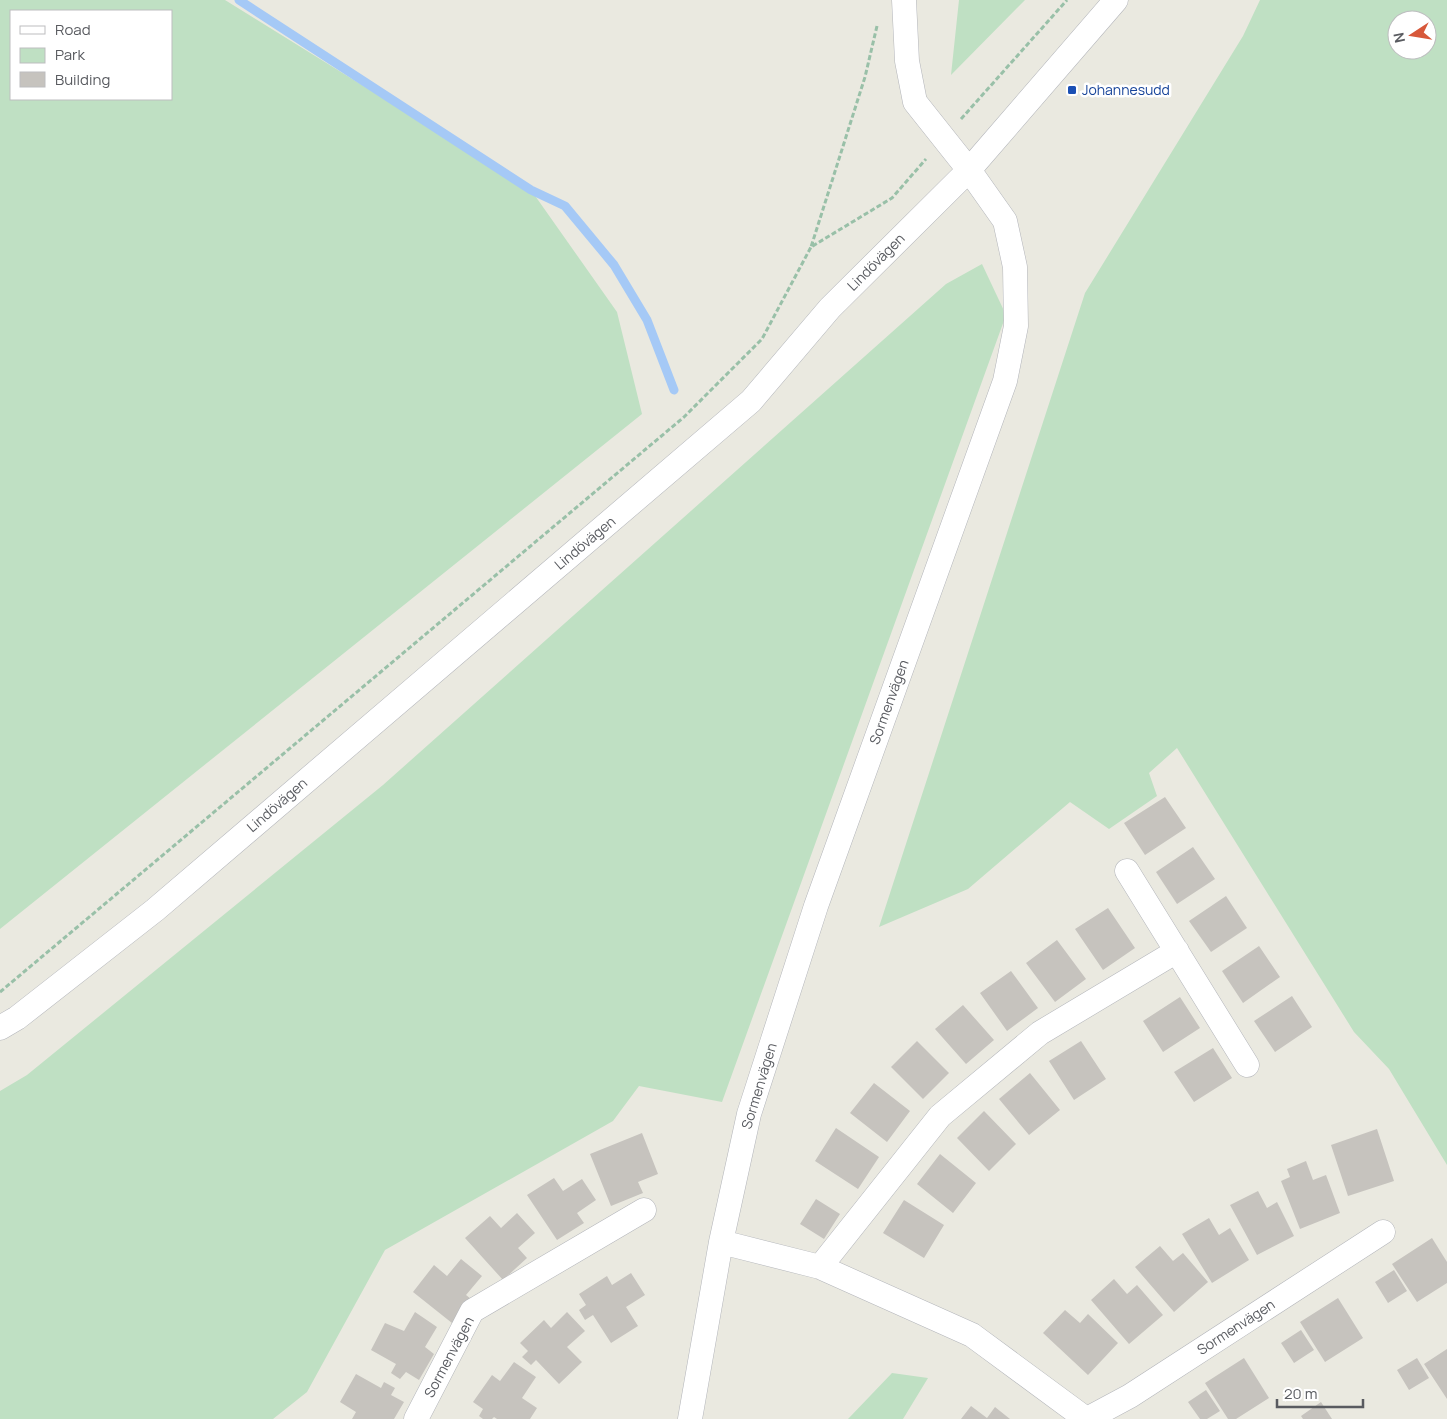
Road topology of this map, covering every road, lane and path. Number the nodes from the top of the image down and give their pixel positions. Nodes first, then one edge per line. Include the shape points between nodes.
1 (904, 0) edge
2 (1116, 0) edge
3 (969, 170) junction
4 (811, 247) dead end
5 (1127, 871) dead end
6 (1177, 951) junction
7 (0, 992) edge
8 (0, 1028) edge
9 (1247, 1064) dead end
10 (644, 1210) dead end
11 (1384, 1232) dead end
12 (721, 1242) junction
13 (820, 1267) junction
14 (416, 1419) edge
15 (690, 1419) edge
16 (1086, 1419) edge

1 - 3 street, Sormenvägen via 907,61 914,102
2 - 3 street, Lindövägen
3 - 8 street, Lindövägen via 830,308 751,402 154,910
3 - 12 street, Sormenvägen via 1004,221 1015,267 1016,326 1006,381 816,906 749,1114
4 - 7 path via 762,339 684,417
5 - 6 street
6 - 9 street
6 - 13 street via 1040,1033 940,1116
10 - 14 street, Sormenvägen via 472,1312
11 - 16 street, Sormenvägen via 1130,1396
12 - 13 street, Sormenvägen
12 - 15 street, Sormenvägen
13 - 16 street, Sormenvägen via 972,1335

